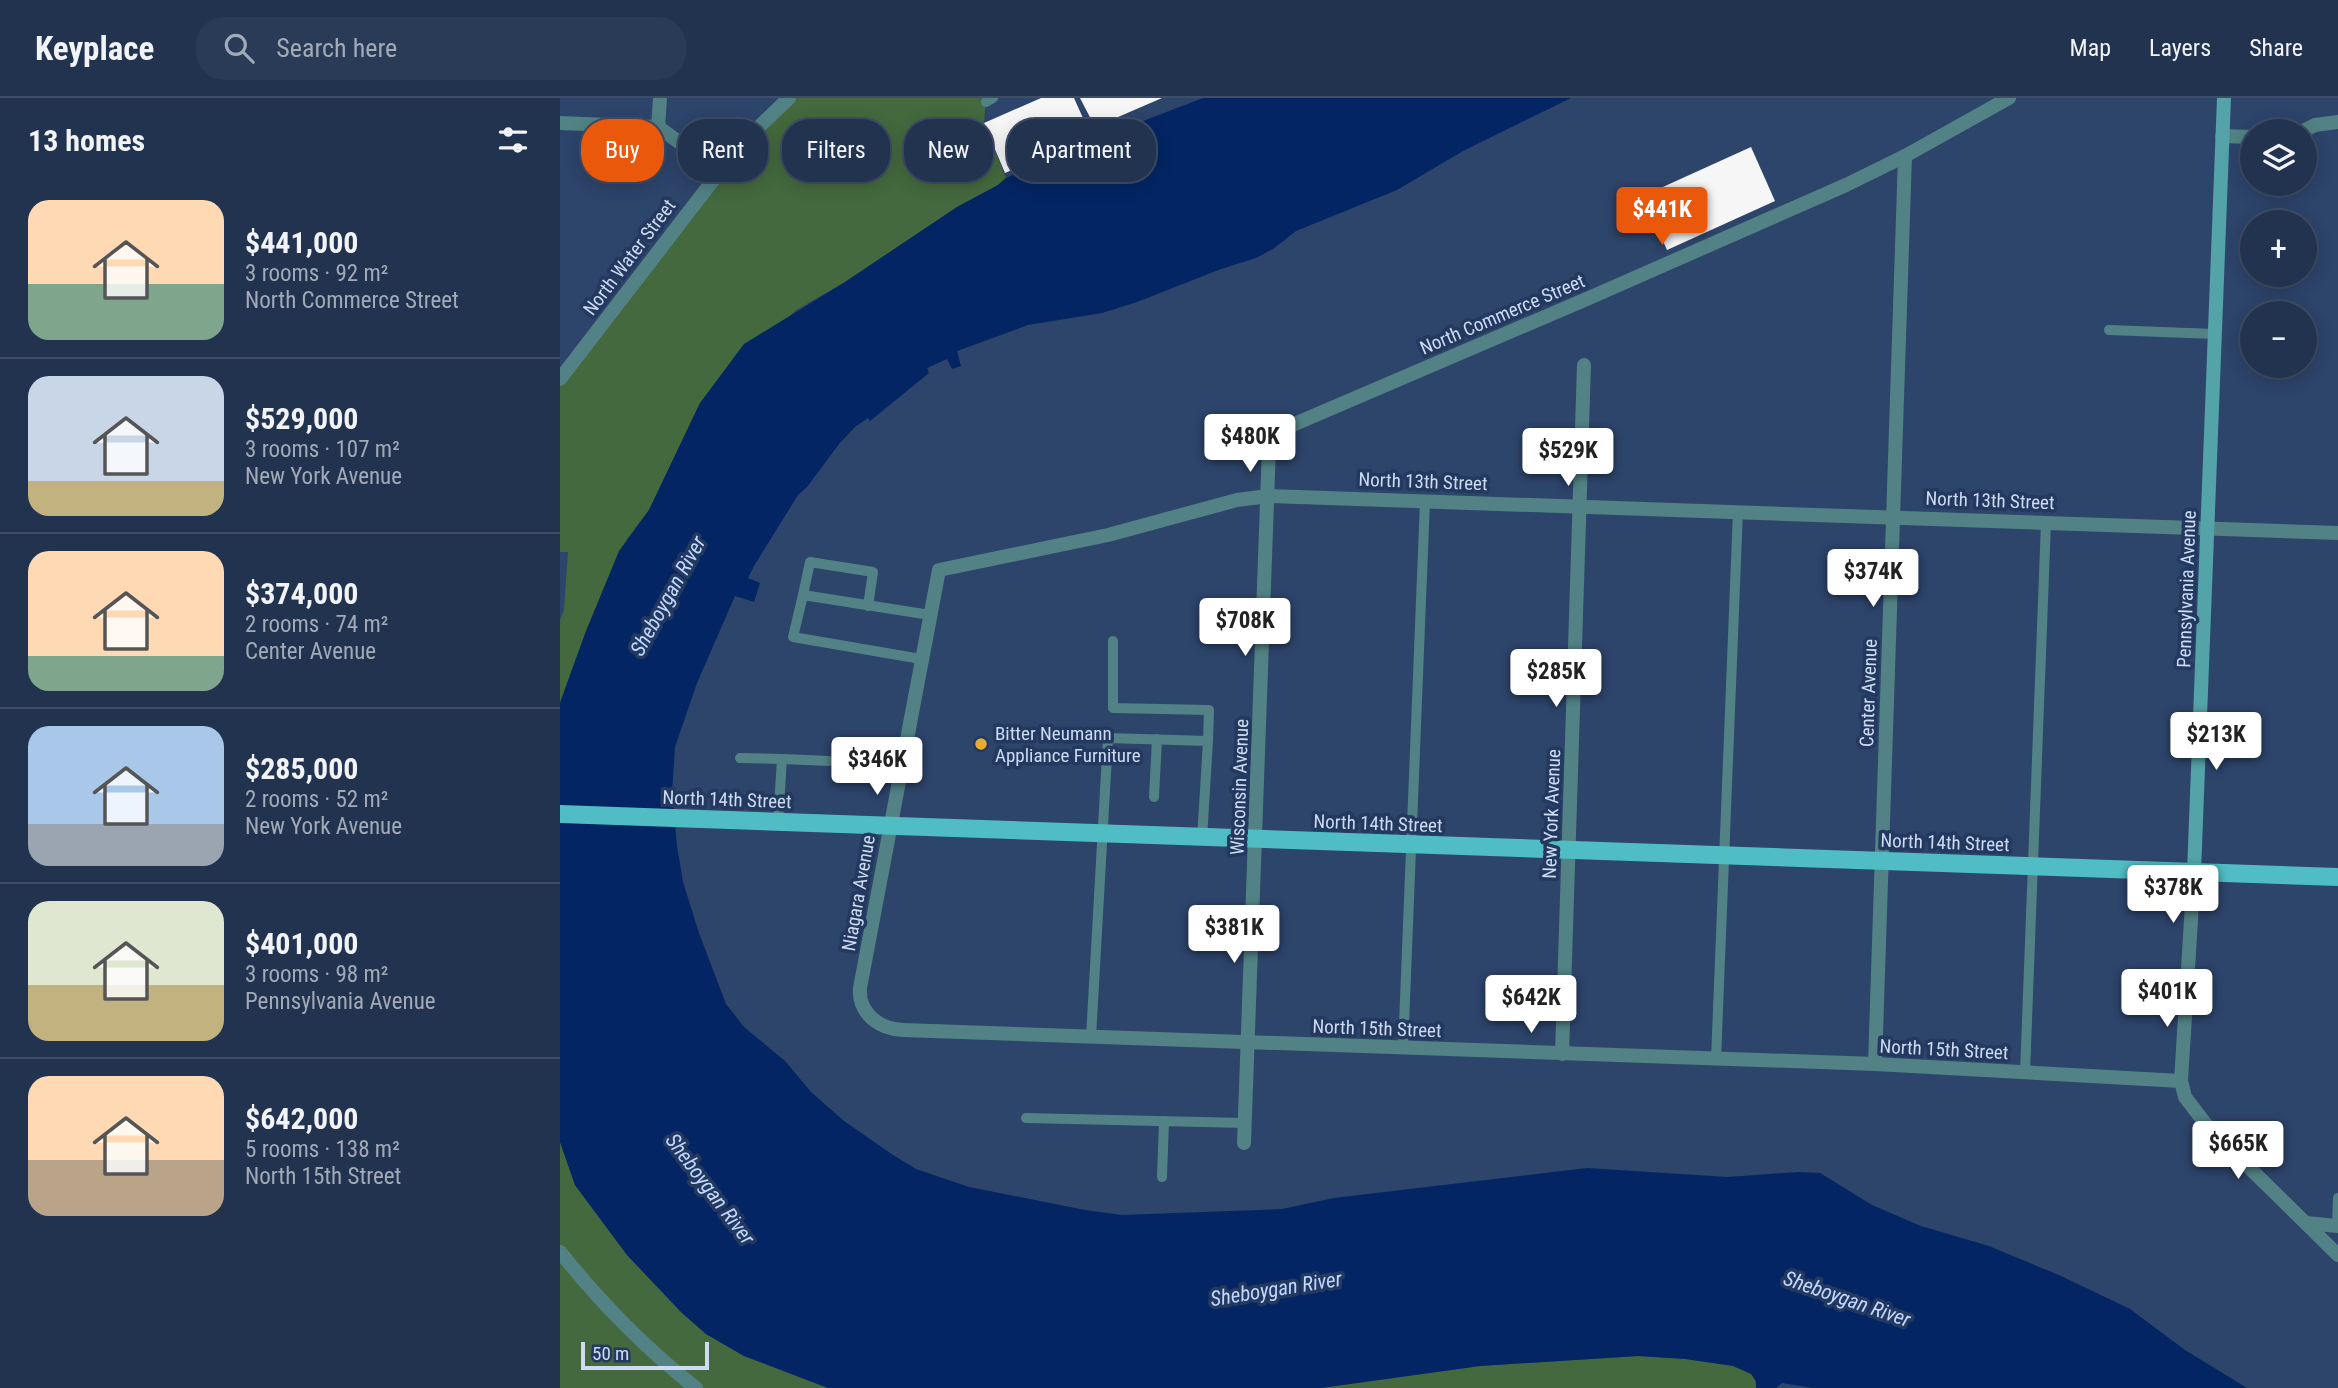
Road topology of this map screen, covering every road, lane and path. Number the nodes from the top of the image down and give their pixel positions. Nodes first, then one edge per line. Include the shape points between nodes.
1 (660, 98) edge
2 (789, 98) edge
3 (2009, 98) edge
4 (2224, 98) edge
5 (659, 119) edge
6 (767, 119) edge
7 (2338, 122) edge
8 (560, 123) edge
9 (581, 124) edge
10 (2317, 125) edge
11 (2222, 136) junction
12 (2240, 137) edge
13 (1905, 156) junction
14 (711, 182) edge
15 (2109, 330) dead end
16 (2215, 334) junction
17 (1584, 365) dead end
18 (560, 379) edge
19 (1274, 435) joint
20 (1268, 496) junction
21 (1425, 501) junction
22 (1580, 506) junction
23 (1738, 511) junction
24 (1893, 516) junction
25 (2046, 522) junction
26 (2207, 528) junction
27 (2338, 533) edge
28 (939, 570) joint
29 (803, 595) junction
30 (868, 606) junction
31 (930, 615) junction
32 (1113, 641) dead end
33 (921, 659) junction
34 (1157, 739) junction
35 (1208, 741) junction
36 (740, 758) dead end
37 (782, 759) junction
38 (829, 761) dead end
39 (1154, 797) dead end
40 (560, 814) edge
41 (778, 822) junction
42 (890, 825) junction
43 (1103, 832) junction
44 (1202, 838) junction
45 (1256, 839) junction
46 (1411, 845) junction
47 (1569, 850) junction
48 (1725, 855) junction
49 (1882, 861) junction
50 (2033, 866) junction
51 (2194, 872) junction
52 (2338, 877) edge
53 (869, 1015) joint
54 (1091, 1037) junction
55 (1248, 1043) junction
56 (1403, 1049) junction
57 (1562, 1054) junction
58 (1716, 1059) junction
59 (1875, 1064) junction
60 (2025, 1073) junction
61 (2181, 1081) junction
62 (1026, 1118) dead end
63 (1164, 1121) junction
64 (1245, 1123) junction
65 (1244, 1143) dead end
66 (1162, 1177) dead end
67 (2338, 1198) edge
68 (2306, 1223) junction
69 (2337, 1226) edge
70 (560, 1252) edge
71 (2338, 1255) edge
72 (696, 1388) edge

1 - 5 street
2 - 6 street, North Water Street
3 - 13 street, North Commerce Street
4 - 11 street, Pennsylvania Avenue
7 - 10 street
8 - 9 street
11 - 12 street
11 - 16 street, Pennsylvania Avenue
13 - 19 street, North Commerce Street
13 - 24 street, Center Avenue
14 - 18 street, North Water Street
15 - 16 lane
16 - 26 street, Pennsylvania Avenue
17 - 22 street, New York Avenue
19 - 20 street, Wisconsin Avenue via 1269,446
20 - 21 street, North 13th Street
20 - 28 street, North 13th Street
20 - 45 street, Wisconsin Avenue
21 - 22 street, North 13th Street
21 - 46 lane
22 - 23 street, North 13th Street
22 - 47 street, New York Avenue
23 - 24 street, North 13th Street
23 - 48 lane
24 - 25 street, North 13th Street
24 - 49 street, Center Avenue
25 - 26 street, North 13th Street
25 - 50 lane
26 - 27 street, North 13th Street
26 - 51 street, Pennsylvania Avenue
28 - 31 street, Niagara Avenue
29 - 30 lane
29 - 30 lane via 810,562 873,572
29 - 33 lane via 793,637
30 - 31 lane
31 - 33 street, Niagara Avenue
32 - 35 lane via 1113,708 1209,710
33 - 42 street, Niagara Avenue
34 - 35 lane
34 - 39 lane
34 - 43 lane via 1108,738
35 - 44 lane
36 - 37 lane
37 - 38 lane
37 - 41 lane
40 - 41 main road, North 14th Street
41 - 42 main road, North 14th Street
42 - 43 main road, North 14th Street
42 - 53 street, Niagara Avenue via 860,988
43 - 44 main road, North 14th Street
43 - 54 lane
44 - 45 main road, North 14th Street
45 - 46 main road, North 14th Street
45 - 55 street, Wisconsin Avenue
46 - 47 main road, North 14th Street
46 - 56 lane
47 - 48 main road, North 14th Street
47 - 57 street, New York Avenue
48 - 49 main road, North 14th Street
48 - 58 lane
49 - 50 main road, North 14th Street
49 - 59 street, Center Avenue
50 - 51 main road, North 14th Street
50 - 60 lane
51 - 52 main road, North 14th Street
51 - 61 street, Pennsylvania Avenue
53 - 54 street, North 15th Street via 893,1029
54 - 55 street, North 15th Street
55 - 56 street, North 15th Street
55 - 64 street, Wisconsin Avenue
56 - 57 street, North 15th Street
57 - 58 street, North 15th Street
58 - 59 street, North 15th Street
59 - 60 street, North 15th Street
60 - 61 street, North 15th Street
61 - 68 street via 2185,1097 2208,1128
62 - 63 lane
63 - 64 lane
63 - 66 lane
64 - 65 street, Wisconsin Avenue
67 - 69 lane
68 - 69 street
68 - 71 street
70 - 72 street via 643,1344

